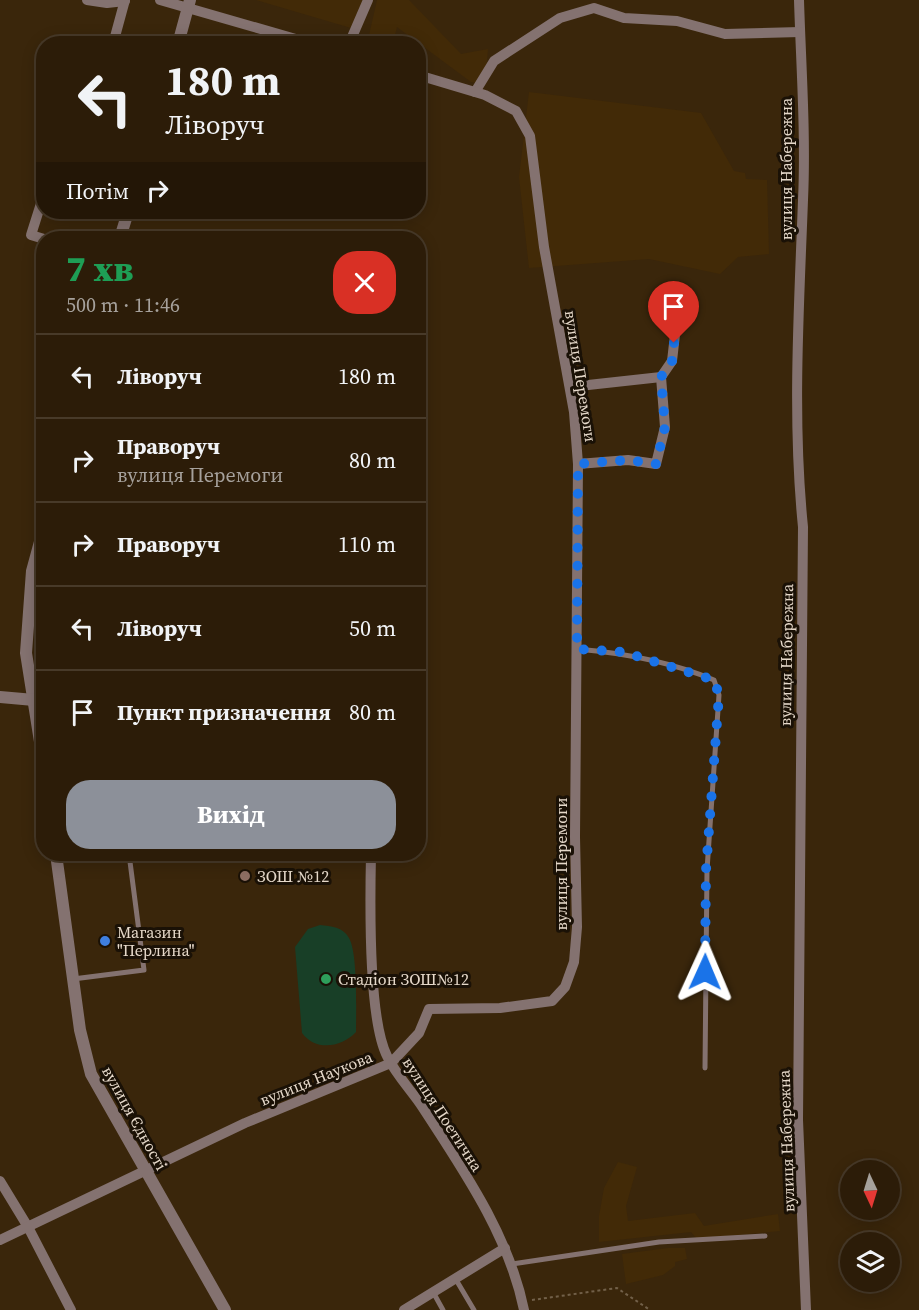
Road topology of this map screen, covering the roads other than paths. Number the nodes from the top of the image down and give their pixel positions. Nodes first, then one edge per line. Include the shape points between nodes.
1 (87, 0) edge
2 (160, 0) edge
3 (368, 0) edge
4 (799, 0) edge
5 (125, 1) edge
6 (189, 4) edge
7 (800, 32) junction
8 (115, 36) edge
9 (180, 36) edge
10 (288, 36) edge
11 (352, 36) edge
12 (426, 77) edge
13 (475, 92) junction
14 (36, 219) edge
15 (36, 237) edge
16 (676, 326) dead end
17 (661, 377) junction
18 (570, 387) junction
19 (578, 464) junction
20 (36, 556) edge
21 (577, 649) junction
22 (0, 697) edge
23 (34, 700) junction
24 (36, 713) edge
25 (57, 861) edge
26 (130, 861) edge
27 (371, 861) edge
28 (73, 979) junction
29 (552, 1001) joint
30 (391, 1063) junction
31 (705, 1068) dead end
32 (146, 1171) junction
33 (0, 1181) edge
34 (28, 1227) junction
35 (765, 1236) dead end
36 (0, 1240) edge
37 (505, 1248) junction
38 (512, 1264) junction
39 (455, 1278) junction
40 (433, 1292) junction
41 (523, 1305) edge
42 (407, 1309) edge
43 (71, 1310) edge
44 (225, 1310) edge
45 (442, 1310) edge
46 (474, 1310) edge
47 (806, 1310) edge

1 - 5 street
2 - 6 street
3 - 11 street
4 - 7 street, вулиця Набережна
5 - 8 street
6 - 9 street
6 - 10 street
7 - 13 street via 725,34 677,21 624,18 594,8 560,18 494,61
7 - 47 street, вулиця Набережна via 803,198 796,458 802,527 798,1120
12 - 13 street, вулиця Перемоги
13 - 18 street, вулиця Перемоги via 516,111 530,136 544,247
14 - 15 street via 31,235
16 - 17 street via 672,361
17 - 18 street
17 - 19 street via 665,427 656,464 628,460
18 - 19 street, вулиця Перемоги
19 - 21 street, вулиця Перемоги
20 - 23 street via 26,653
21 - 29 street, вулиця Перемоги via 577,927 574,962 565,987
21 - 31 lane via 623,652 698,673 714,680 719,695 706,870
22 - 23 street
23 - 24 street
25 - 28 street, вулиця Єдності
26 - 28 lane via 144,970
27 - 30 street, вулиця Поетична via 375,1010
28 - 32 street, вулиця Єдності via 91,1074
29 - 30 street, вулиця Наукова via 500,1008 429,1009 419,1034
30 - 32 street, вулиця Наукова via 245,1123
30 - 37 street, вулиця Поетична via 459,1163
32 - 34 street, вулиця Наукова
32 - 44 street, вулиця Єдності
33 - 34 street
34 - 36 street, вулиця Наукова
34 - 43 street
35 - 38 lane via 659,1242
37 - 38 street, вулиця Поетична
37 - 39 street
38 - 41 street, вулиця Поетична
39 - 40 street
39 - 46 lane
40 - 42 street
40 - 45 lane

